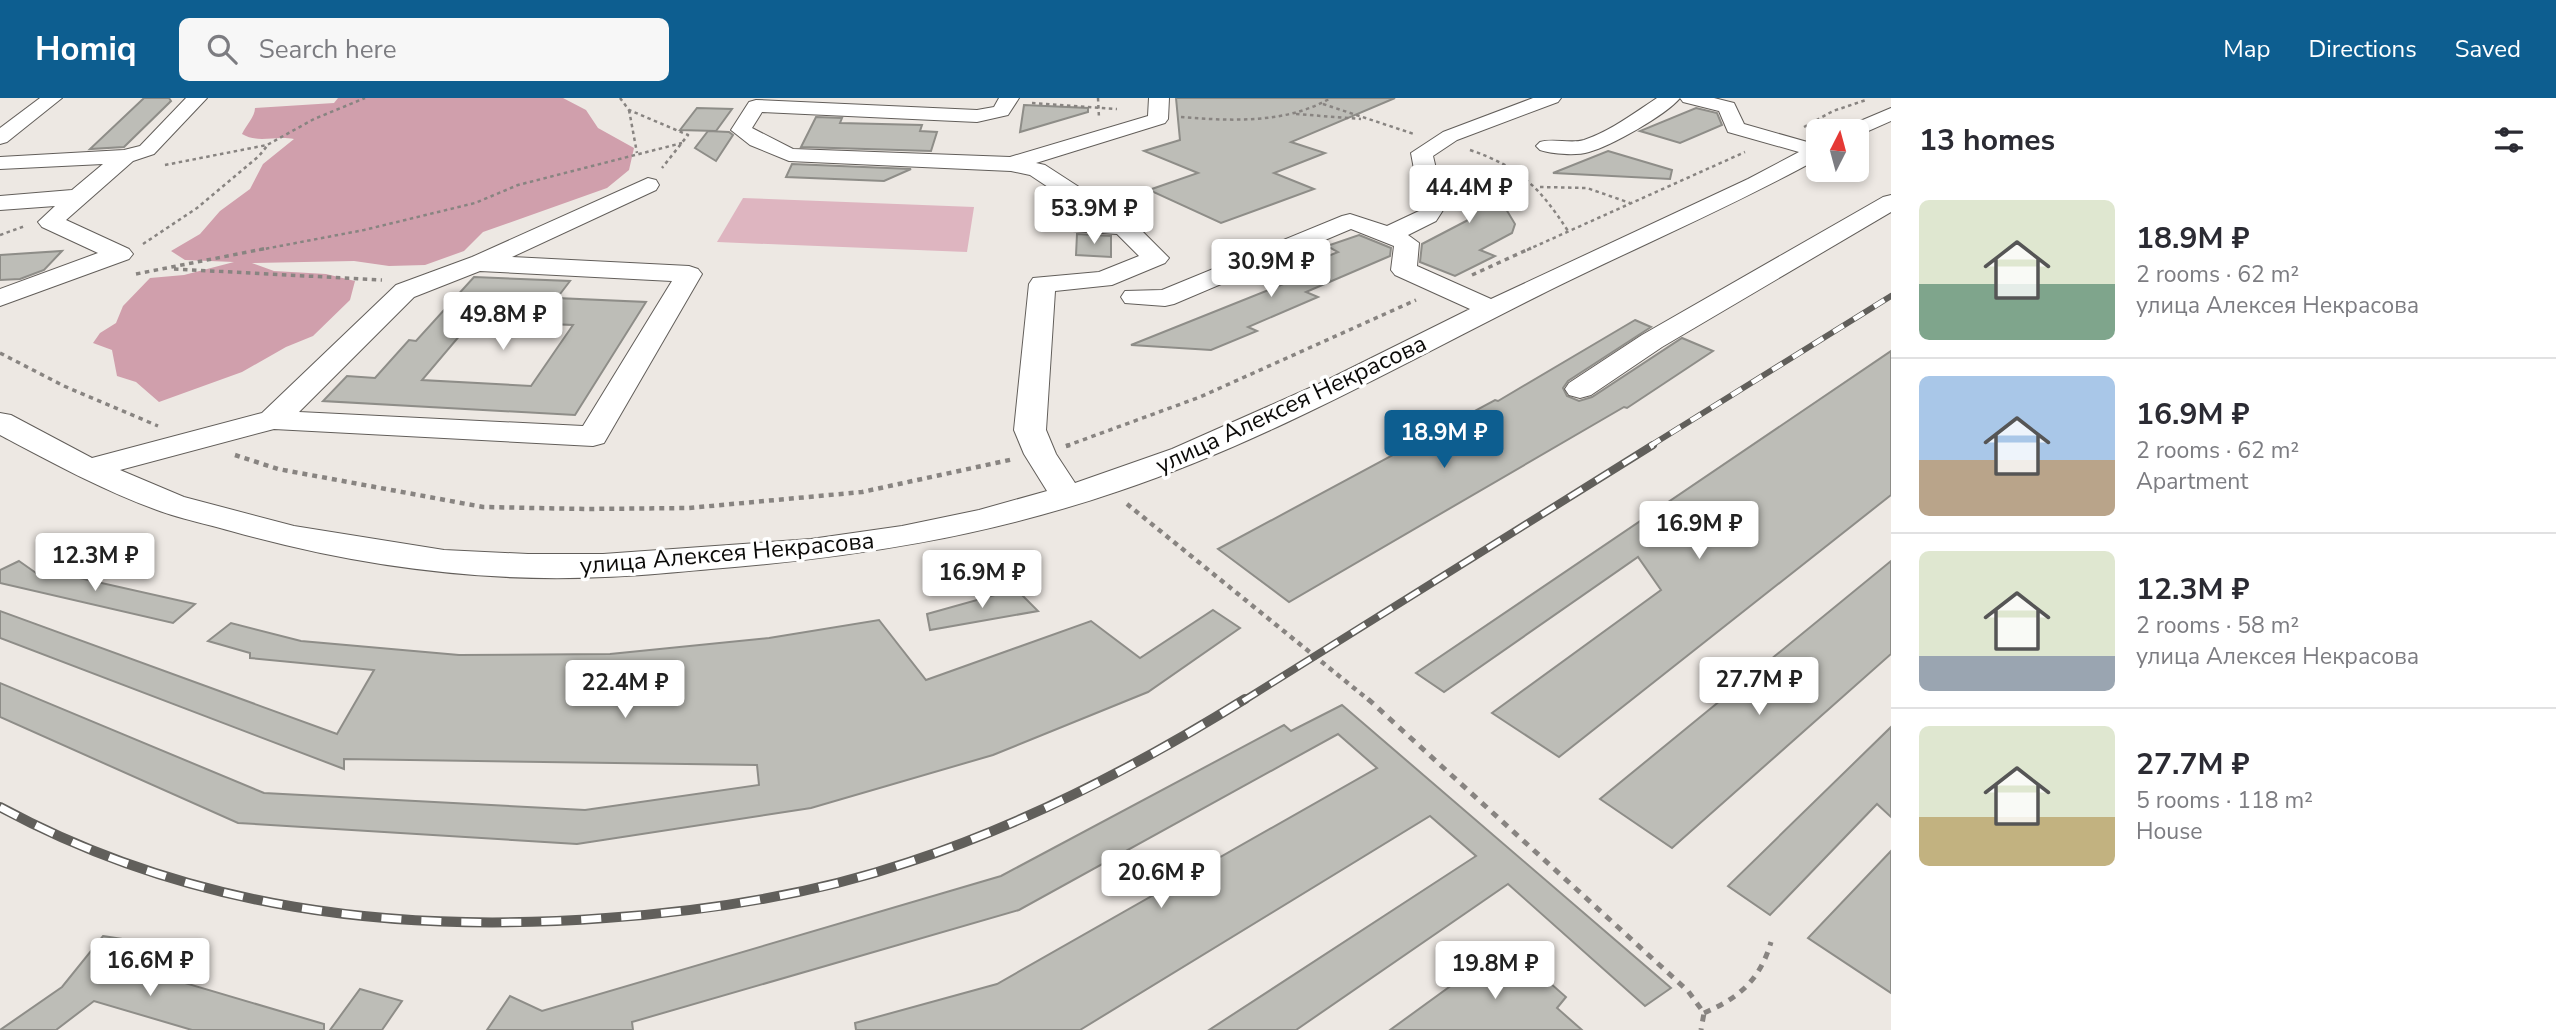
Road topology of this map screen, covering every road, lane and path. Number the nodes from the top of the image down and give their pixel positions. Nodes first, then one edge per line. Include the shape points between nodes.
1 (52, 98) edge
2 (197, 98) edge
3 (365, 98) edge
4 (620, 98) edge
5 (1331, 98) edge
6 (1551, 98) edge
7 (1670, 98) edge
8 (1690, 98) edge
9 (1874, 98) edge
10 (1015, 100) edge
11 (1322, 104) junction
12 (1158, 106) edge
13 (629, 110) junction
14 (1292, 114) junction
15 (1891, 114) edge
16 (1370, 120) junction
17 (1869, 124) edge
18 (0, 138) edge
19 (1776, 139) junction
20 (1438, 141) junction
21 (682, 143) junction
22 (267, 145) junction
23 (1547, 146) dead end
24 (1806, 148) edge
25 (637, 153) junction
26 (1487, 155) dead end
27 (125, 156) junction
28 (1806, 157) edge
29 (0, 163) edge
30 (1011, 164) junction
31 (153, 168) dead end
32 (648, 185) joint
33 (1539, 187) junction
34 (77, 197) junction
35 (1891, 202) edge
36 (0, 203) edge
37 (1630, 203) junction
38 (1066, 225) dead end
39 (1124, 227) junction
40 (1568, 231) junction
41 (1388, 235) junction
42 (120, 254) junction
43 (477, 264) junction
44 (427, 283) junction
45 (1444, 288) junction
46 (1134, 297) dead end
47 (0, 298) edge
48 (1492, 309) junction
49 (0, 353) edge
50 (1580, 389) dead end
51 (273, 420) junction
52 (0, 422) edge
53 (191, 440) junction
54 (1040, 454) junction
55 (88, 469) junction
56 (1105, 485) junction
57 (1067, 496) junction
58 (1770, 942) dead end
59 (1704, 1013) junction
60 (1701, 1030) edge

1 - 18 street
2 - 27 street via 148,150
3 - 22 path
4 - 13 path
5 - 11 path
6 - 20 street
7 - 23 street via 1624,129 1585,147
8 - 19 street via 1727,107 1735,128
9 - 19 path via 1833,111
10 - 12 path
10 - 30 street via 1001,111 977,116 756,106 741,130 789,155
11 - 14 path
11 - 16 path
12 - 14 path via 1195,118
12 - 30 street via 1158,119
13 - 21 path via 688,135
13 - 25 path
14 - 16 path
15 - 17 street
16 - 20 path
19 - 24 street
19 - 37 path
20 - 41 street via 1422,153 1433,207 1428,216
21 - 25 path
21 - 32 path
22 - 31 path
22 - 42 path via 197,208 149,241
25 - 44 path via 518,185 475,203 161,269
26 - 33 path
27 - 29 street
27 - 34 street
28 - 48 street, улица Алексея Некрасова
30 - 39 street via 1037,170
32 - 43 street
33 - 37 path via 1587,188
33 - 40 path
34 - 36 street
34 - 42 street via 50,222
35 - 50 street via 1652,341
37 - 40 path
38 - 39 street
39 - 54 street via 1156,257 1103,279 1042,284 1030,430
40 - 45 path
41 - 45 street via 1407,243 1404,270
41 - 46 street via 1350,221 1165,298
42 - 47 street
43 - 44 street
43 - 51 street via 689,274 593,436
44 - 51 street via 405,291
45 - 48 street
45 - 56 path via 1153,417 1059,448
48 - 56 street, улица Алексея Некрасова via 1265,421
49 - 53 path via 64,386
51 - 53 street
52 - 55 street, улица Алексея Некрасова
53 - 54 path via 278,469 483,507 586,509 689,508 862,492
53 - 55 street
54 - 57 street
55 - 57 street, улица Алексея Некрасова via 172,504 292,537 444,561 528,566 603,566 811,550 902,537
56 - 57 street, улица Алексея Некрасова
56 - 59 path via 1348,681 1688,991
58 - 59 path via 1765,966 1734,1002
59 - 60 path

